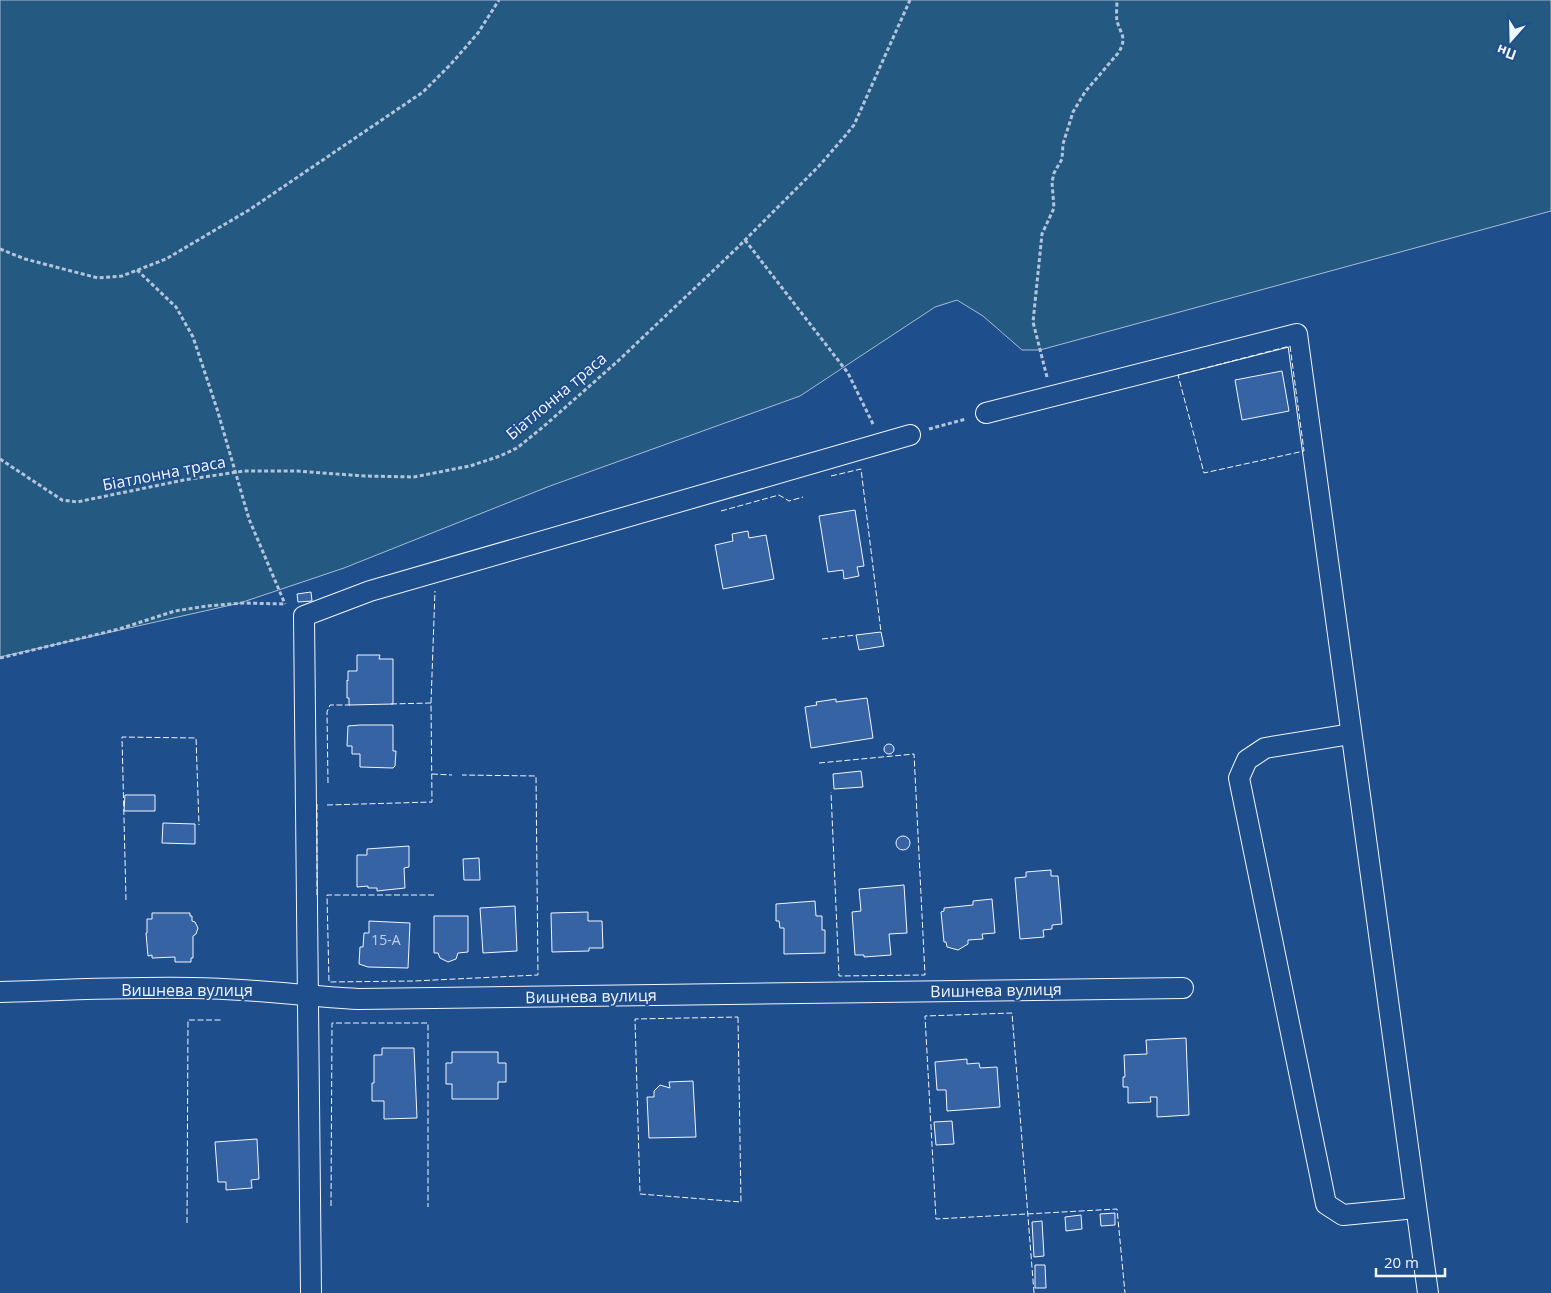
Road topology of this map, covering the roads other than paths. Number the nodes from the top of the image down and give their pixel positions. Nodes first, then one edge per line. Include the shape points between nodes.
1 (986, 413) road end
2 (910, 435) road end
3 (1351, 734) junction
4 (1183, 988) dead end
5 (0, 992) edge
6 (308, 996) junction
7 (1416, 1208) junction
8 (311, 1293) edge
9 (1428, 1293) edge

1 - 3 street via 1297,334
2 - 6 street via 370,591 304,616
3 - 7 street
3 - 7 street via 1265,748 1247,760 1239,778 1326,1204 1343,1215
4 - 6 street, Вишнева вулиця via 358,999
5 - 6 street, Вишнева вулиця via 190,988 263,990
6 - 8 street
7 - 9 street

